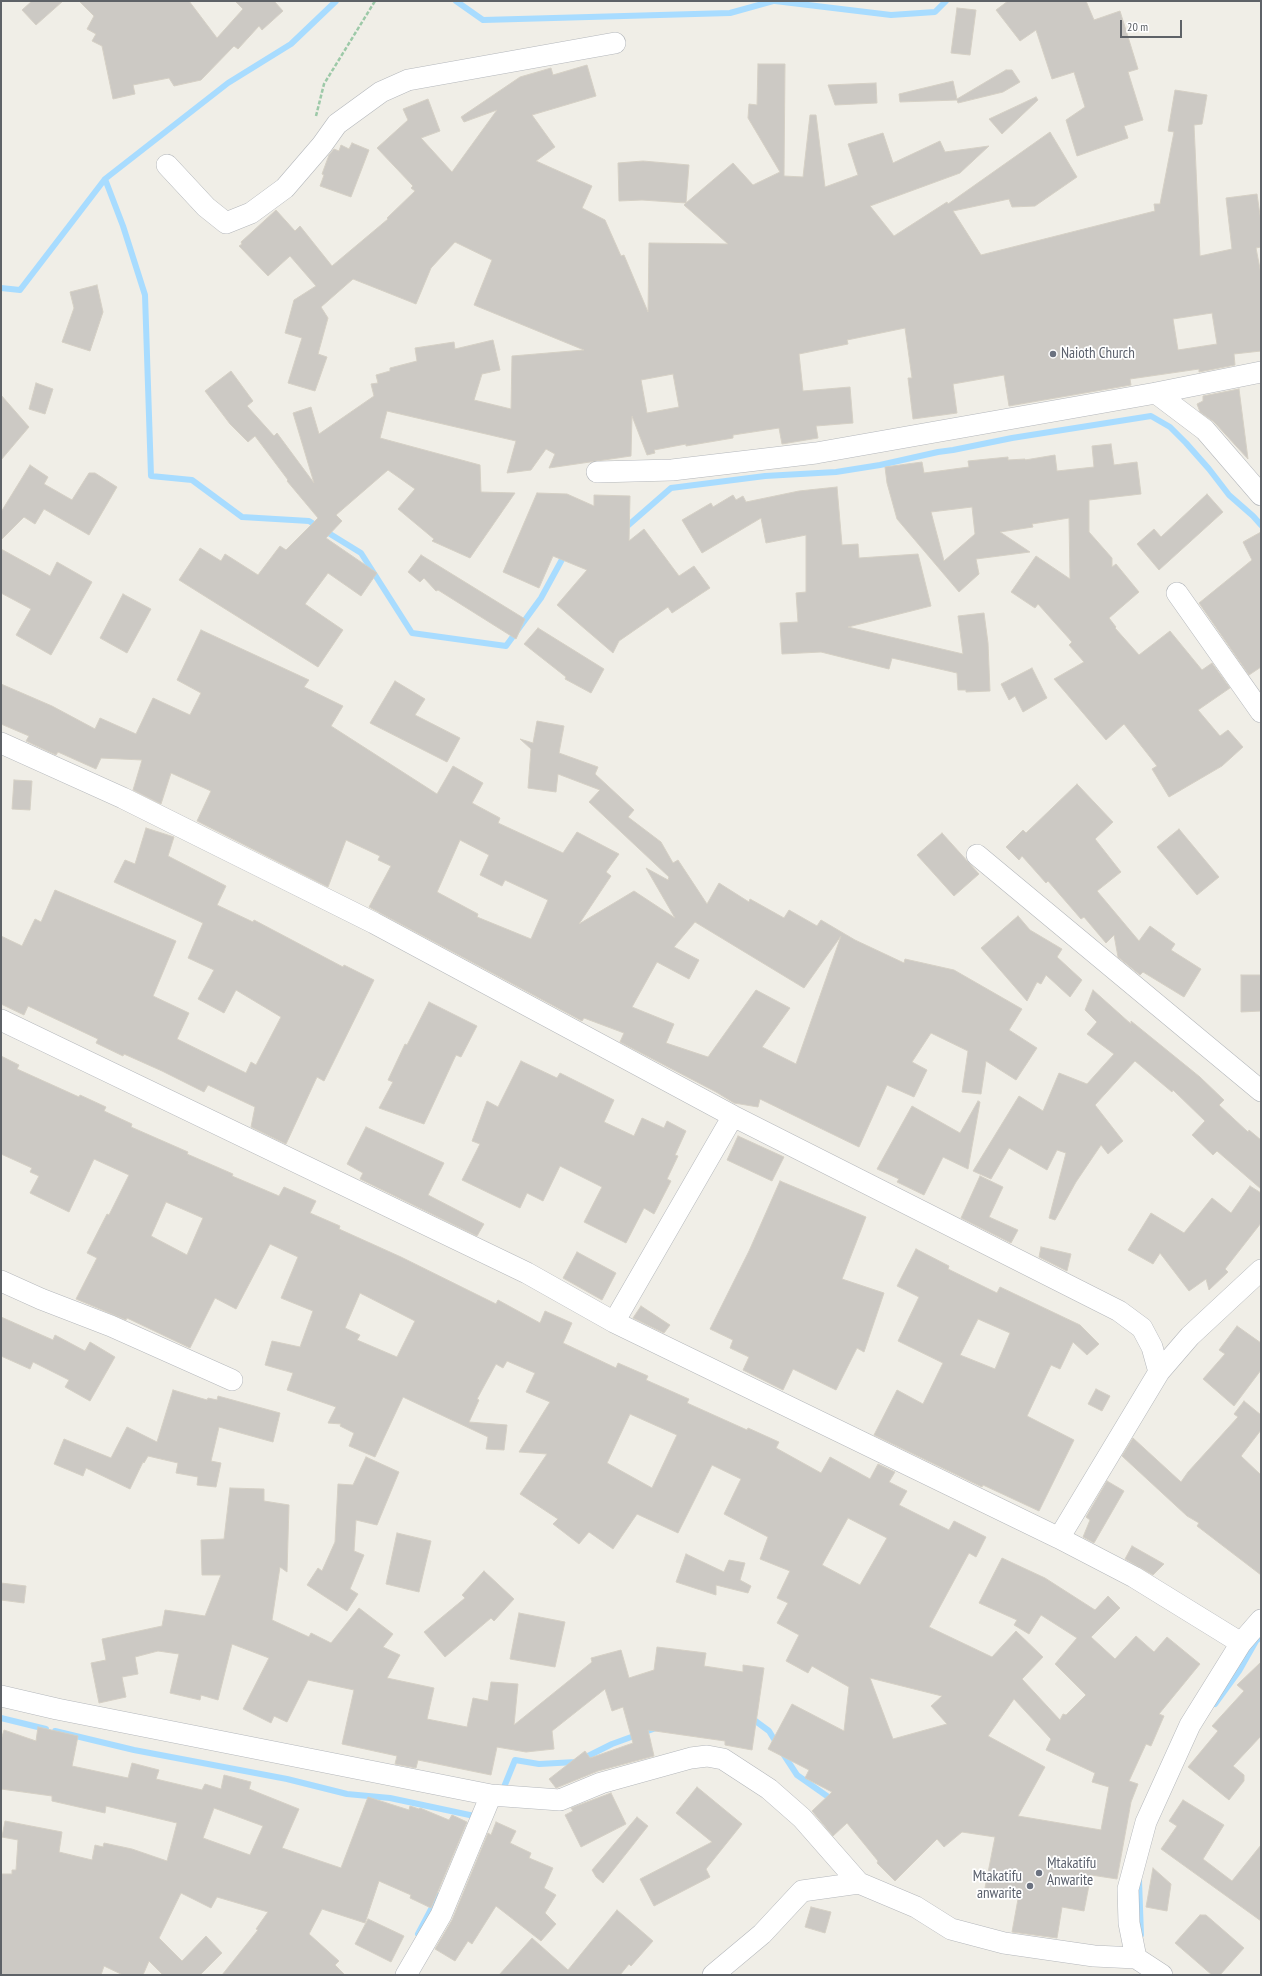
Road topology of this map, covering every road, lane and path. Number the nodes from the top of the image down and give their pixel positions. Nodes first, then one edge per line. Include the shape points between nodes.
1 (375, 1) edge
2 (614, 43) dead end
3 (322, 145) junction
4 (167, 165) dead end
5 (1261, 372) edge
6 (1156, 393) junction
7 (597, 472) dead end
8 (1261, 495) edge
9 (1177, 592) dead end
10 (1261, 712) edge
11 (1, 743) edge
12 (977, 855) dead end
13 (1, 1020) edge
14 (1261, 1091) edge
15 (733, 1116) junction
16 (1261, 1270) edge
17 (1, 1281) edge
18 (614, 1322) junction
19 (1159, 1372) junction
20 (232, 1380) dead end
21 (1059, 1538) junction
22 (1261, 1620) edge
23 (1241, 1643) junction
24 (1, 1696) edge
25 (491, 1795) junction
26 (859, 1883) junction
27 (1136, 1958) junction
28 (406, 1975) edge
29 (713, 1975) edge
30 (1162, 1975) edge

1 - 3 path via 324,84 314,120
2 - 3 street via 408,80 381,92 337,124
3 - 4 street via 285,188 251,213 226,224
5 - 6 street
6 - 7 street via 816,453 672,470
6 - 8 street via 1205,430
9 - 10 street
11 - 15 street via 123,798 374,923
12 - 14 street
13 - 18 street via 526,1273
15 - 18 street
15 - 19 street via 1119,1311 1142,1328 1152,1347
16 - 19 street via 1190,1336
17 - 20 street
18 - 21 street
19 - 21 street
21 - 23 street via 1134,1577
22 - 23 street
23 - 27 street via 1190,1725 1146,1822 1128,1889 1128,1923
24 - 25 street
25 - 26 street via 560,1800 601,1783 691,1758 707,1756 723,1759 769,1789 802,1818
25 - 28 street via 441,1915
26 - 27 street via 916,1907 951,1929 1004,1943 1094,1956
26 - 29 street via 802,1891 762,1934
27 - 30 street

